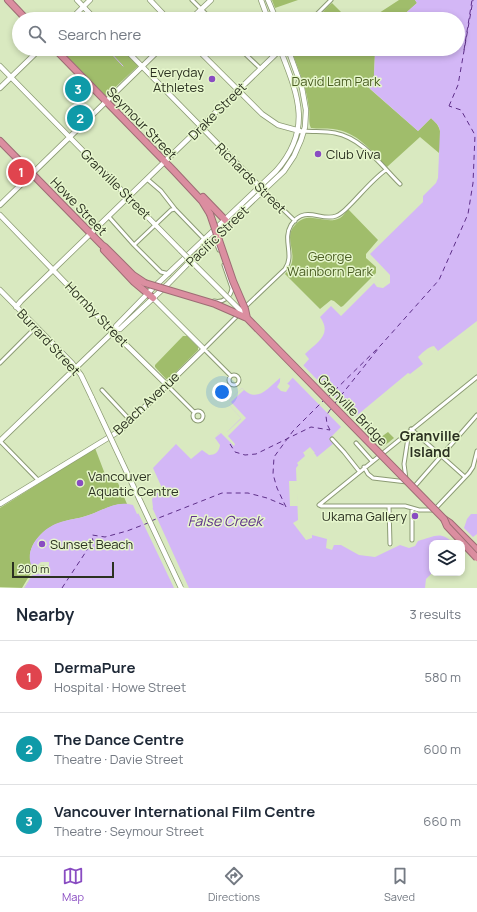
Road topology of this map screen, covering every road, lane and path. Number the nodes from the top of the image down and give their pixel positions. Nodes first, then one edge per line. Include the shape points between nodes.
1 (8, 0) edge
2 (77, 0) edge
3 (90, 0) edge
4 (150, 0) edge
5 (192, 0) edge
6 (211, 0) edge
7 (261, 0) edge
8 (268, 0) edge
9 (331, 0) edge
10 (83, 7) junction
11 (201, 10) joint
12 (19, 12) edge
13 (78, 12) edge
14 (88, 12) edge
15 (161, 12) edge
16 (265, 12) edge
17 (273, 12) edge
18 (319, 12) edge
19 (33, 56) edge
20 (62, 56) edge
21 (132, 56) edge
22 (153, 56) edge
23 (204, 56) edge
24 (247, 56) edge
25 (273, 56) edge
26 (283, 56) edge
27 (290, 56) edge
28 (0, 66) edge
29 (143, 66) junction
30 (260, 68) junction
31 (11, 78) junction
32 (0, 88) edge
33 (237, 90) junction
34 (107, 102) junction
35 (200, 126) junction
36 (298, 131) junction
37 (304, 131) junction
38 (70, 137) junction
39 (0, 141) edge
40 (165, 161) junction
41 (386, 170) junction
42 (174, 171) junction
43 (32, 174) junction
44 (147, 179) junction
45 (400, 184) dead end
46 (262, 189) junction
47 (128, 198) junction
48 (0, 205) edge
49 (175, 209) junction
50 (210, 214) joint
51 (0, 215) edge
52 (109, 217) junction
53 (295, 221) junction
54 (227, 222) junction
55 (156, 224) junction
56 (91, 234) junction
57 (204, 239) junction
58 (209, 242) junction
59 (102, 245) junction
60 (134, 245) junction
61 (182, 250) joint
62 (191, 261) junction
63 (53, 269) junction
64 (168, 274) junction
65 (145, 283) joint
66 (167, 285) junction
67 (0, 290) edge
68 (151, 296) junction
69 (227, 298) junction
70 (16, 307) junction
71 (240, 312) junction
72 (247, 318) junction
73 (36, 327) junction
74 (115, 330) junction
75 (271, 343) dead end
76 (204, 349) junction
77 (0, 363) edge
78 (75, 368) junction
79 (231, 376) dead end
80 (477, 377) edge
81 (167, 385) junction
82 (102, 390) dead end
83 (194, 412) dead end
84 (477, 414) edge
85 (130, 420) junction
86 (411, 429) junction
87 (406, 433) junction
88 (332, 439) dead end
89 (0, 441) edge
90 (356, 443) dead end
91 (477, 451) edge
92 (441, 456) junction
93 (372, 460) junction
94 (364, 467) junction
95 (359, 471) junction
96 (465, 477) junction
97 (38, 480) junction
98 (406, 481) junction
99 (413, 488) junction
100 (0, 504) edge
101 (389, 506) junction
102 (412, 510) dead end
103 (436, 511) junction
104 (444, 519) junction
105 (412, 540) dead end
106 (390, 544) dead end
107 (477, 551) edge
108 (477, 558) edge
109 (182, 588) edge

1 - 12 highway
2 - 10 main road
3 - 10 main road
4 - 15 main road
5 - 11 street
6 - 11 main road
7 - 16 main road
8 - 17 main road
9 - 18 street
10 - 13 main road
10 - 14 main road
19 - 31 main road
20 - 34 highway, Seymour Street
21 - 29 main road, Richards Street
22 - 29 main road
23 - 33 main road
24 - 30 street
25 - 30 main road, Drake Street
26 - 36 main road, Pacific Street via 298,98
27 - 37 main road, Pacific Street via 304,95
28 - 31 main road, Granville Street
29 - 34 main road
29 - 35 main road, Richards Street
30 - 33 main road, Drake Street
31 - 32 main road
31 - 38 main road, Granville Street
33 - 35 main road, Drake Street
33 - 36 main road via 268,119
34 - 38 main road
34 - 40 highway, Seymour Street
35 - 40 main road, Drake Street
35 - 46 main road, Richards Street
36 - 37 main road
36 - 46 main road, Pacific Street via 294,144
37 - 41 street via 334,133 354,139
37 - 46 main road, Pacific Street via 299,147 288,164
38 - 43 main road
38 - 47 main road, Granville Street
39 - 43 highway, Howe Street
40 - 42 highway, Seymour Street
40 - 44 main road, Drake Street
41 - 45 street
41 - 53 street via 339,215 327,217 310,214
42 - 50 highway, Seymour Street via 202,201
42 - 54 highway via 180,172
43 - 48 main road
43 - 56 highway, Howe Street
44 - 47 main road, Drake Street
44 - 49 street via 161,191
46 - 53 street, Richards Street
46 - 54 main road, Pacific Street
47 - 52 main road, Drake Street
47 - 55 main road, Granville Street
49 - 55 street
49 - 57 street
50 - 72 highway, Granville Bridge, bridge
51 - 63 main road, Hornby Street
52 - 56 main road, Drake Street
52 - 60 street
53 - 71 street, Beach Avenue via 287,238 290,257 285,269
54 - 57 main road, Pacific Street
54 - 58 main road, Pacific Street
55 - 60 street
55 - 61 main road, Granville Street
56 - 59 highway, Howe Street
56 - 63 main road, Drake Street
57 - 58 street
57 - 64 main road, Pacific Street
58 - 62 main road, Pacific Street
58 - 69 street via 219,248 232,288
59 - 65 highway, Howe Street
59 - 68 highway via 110,258
60 - 64 street via 161,272
61 - 72 main road, Granville Bridge, bridge
62 - 66 main road, Pacific Street
62 - 69 street
63 - 70 main road, Drake Street
63 - 74 main road, Hornby Street
64 - 68 main road, Pacific Street
65 - 72 highway, Granville Bridge, bridge via 215,304
66 - 68 main road, Pacific Street
66 - 69 street via 172,289 218,302
67 - 70 main road, Burrard Street
68 - 74 main road, Pacific Street via 116,326
68 - 76 main road
69 - 71 street
70 - 73 main road, Burrard Street
71 - 75 street
71 - 76 street, Beach Avenue
72 - 104 highway, Granville Bridge, bridge
73 - 77 street
73 - 78 main road, Burrard Street
74 - 78 main road, Pacific Street
74 - 81 main road, Hornby Street
76 - 79 street
76 - 81 main road, Beach Avenue
78 - 89 main road, Pacific Street
78 - 109 main road, Burrard Street, bridge via 81,375
80 - 86 street
81 - 83 street, Hornby Street
81 - 85 main road, Beach Avenue
82 - 85 street
84 - 92 street
85 - 97 main road, Beach Avenue via 120,430
86 - 87 street
86 - 92 street
87 - 93 street
87 - 98 street
88 - 95 street
89 - 97 street
90 - 93 street
91 - 96 street via 473,467
92 - 96 street
92 - 99 street
93 - 94 street
94 - 95 street
94 - 98 street via 373,478
95 - 101 street via 319,505
96 - 103 street
97 - 100 main road, Beach Avenue
98 - 99 street
99 - 103 street
101 - 103 street
101 - 106 street
102 - 105 street
103 - 107 street
104 - 107 highway, Granville Bridge via 450,522
104 - 108 highway, bridge via 447,526

